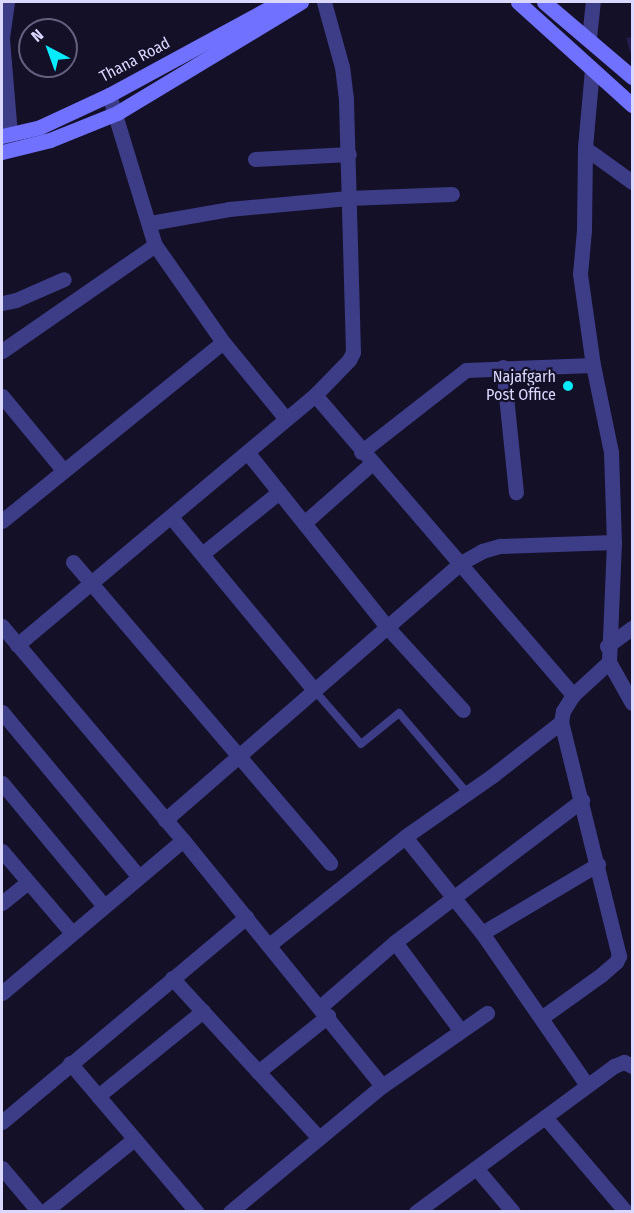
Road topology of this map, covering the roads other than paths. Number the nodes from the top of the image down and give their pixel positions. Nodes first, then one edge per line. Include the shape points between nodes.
1 (7, 2) edge
2 (280, 2) edge
3 (301, 2) edge
4 (324, 2) edge
5 (518, 2) edge
6 (544, 2) edge
7 (593, 2) edge
8 (589, 38) junction
9 (592, 69) junction
10 (633, 77) edge
11 (109, 95) junction
12 (633, 105) edge
13 (117, 113) junction
14 (6, 135) edge
15 (585, 148) junction
16 (2, 152) edge
17 (349, 154) junction
18 (255, 159) dead end
19 (633, 182) edge
20 (452, 194) dead end
21 (348, 198) junction
22 (150, 223) junction
23 (155, 245) junction
24 (64, 279) dead end
25 (2, 303) edge
26 (223, 342) junction
27 (2, 351) edge
28 (593, 365) junction
29 (503, 367) junction
30 (315, 395) junction
31 (2, 396) edge
32 (286, 419) junction
33 (248, 452) junction
34 (366, 458) junction
35 (63, 470) junction
36 (279, 492) junction
37 (516, 492) dead end
38 (171, 517) junction
39 (2, 521) edge
40 (304, 523) junction
41 (614, 542) junction
42 (202, 554) junction
43 (73, 562) dead end
44 (459, 564) junction
45 (90, 582) junction
46 (2, 626) edge
47 (388, 628) junction
48 (633, 628) edge
49 (17, 645) junction
50 (608, 654) junction
51 (315, 691) junction
52 (573, 695) junction
53 (632, 702) edge
54 (463, 710) dead end
55 (2, 712) edge
56 (561, 722) junction
57 (239, 756) junction
58 (2, 783) edge
59 (467, 793) junction
60 (582, 800) junction
61 (165, 820) junction
62 (405, 837) junction
63 (183, 840) junction
64 (2, 851) edge
65 (330, 863) dead end
66 (598, 864) junction
67 (139, 877) junction
68 (28, 882) junction
69 (453, 896) junction
70 (2, 903) edge
71 (104, 906) junction
72 (246, 916) junction
73 (72, 933) junction
74 (482, 933) junction
75 (394, 942) junction
76 (269, 945) junction
77 (172, 978) junction
78 (2, 993) edge
79 (203, 1011) junction
80 (324, 1012) junction
81 (487, 1013) dead end
82 (541, 1018) junction
83 (460, 1030) junction
84 (70, 1063) junction
85 (633, 1066) edge
86 (258, 1072) junction
87 (587, 1085) junction
88 (382, 1086) junction
89 (98, 1096) junction
90 (545, 1116) junction
91 (2, 1122) edge
92 (319, 1138) junction
93 (134, 1139) junction
94 (476, 1167) junction
95 (2, 1168) edge
96 (39, 1212) edge
97 (44, 1212) edge
98 (197, 1212) edge
99 (230, 1212) edge
100 (416, 1212) edge
101 (513, 1212) edge
102 (627, 1212) edge

1 - 14 street via 2,39
2 - 11 main road, Thana Road
3 - 13 main road
4 - 17 street via 342,67
5 - 9 main road
6 - 8 main road
7 - 8 street
8 - 10 main road
9 - 12 main road
9 - 15 street
11 - 13 street
11 - 14 main road, Thana Road via 40,127
13 - 16 main road via 50,140
13 - 22 street
15 - 19 street
15 - 28 street via 579,274
17 - 18 street
17 - 21 street
20 - 21 street
21 - 22 street via 228,209
21 - 30 street via 353,352
22 - 23 street
23 - 26 street
23 - 27 street
24 - 25 street
26 - 32 street
26 - 35 street
28 - 29 street
28 - 41 street via 611,452
29 - 34 street via 466,370 456,375
29 - 37 street
30 - 32 street
30 - 34 street
31 - 35 street
32 - 33 street
33 - 36 street
33 - 38 street
34 - 40 street
34 - 44 street
35 - 39 street
36 - 40 street
36 - 42 street
38 - 42 street
38 - 45 street
40 - 47 street
41 - 44 street via 500,546
41 - 50 street
42 - 51 street
43 - 45 street
44 - 47 street
44 - 52 street
45 - 49 street
45 - 57 street
46 - 49 street
47 - 51 street
47 - 54 street
48 - 50 street
49 - 61 street
50 - 52 street
50 - 53 street
51 - 57 street
51 - 59 lane via 361,744 399,713
52 - 56 street
55 - 67 street
56 - 59 street
56 - 60 street
57 - 61 street
57 - 65 street
58 - 71 street
59 - 62 street
60 - 66 street
60 - 69 street
61 - 63 street
62 - 69 street
62 - 76 street
63 - 67 street
63 - 72 street
64 - 68 street
66 - 74 street
66 - 82 street via 619,956 601,975
67 - 71 street
68 - 70 street
68 - 73 street
69 - 74 street
69 - 75 street
71 - 73 street
72 - 76 street
72 - 77 street
73 - 78 street
74 - 82 street
75 - 80 street
75 - 83 street
76 - 80 street
77 - 79 street
77 - 84 street
79 - 86 street
79 - 89 street
80 - 86 street
80 - 88 street
81 - 83 street
82 - 87 street
83 - 88 street
84 - 89 street
84 - 91 street
85 - 87 street via 624,1062 614,1066
86 - 92 street
87 - 90 street
88 - 92 street
89 - 93 street
90 - 94 street
90 - 102 street
92 - 99 street
93 - 97 street
93 - 98 street
94 - 100 street
94 - 101 street
95 - 96 street

